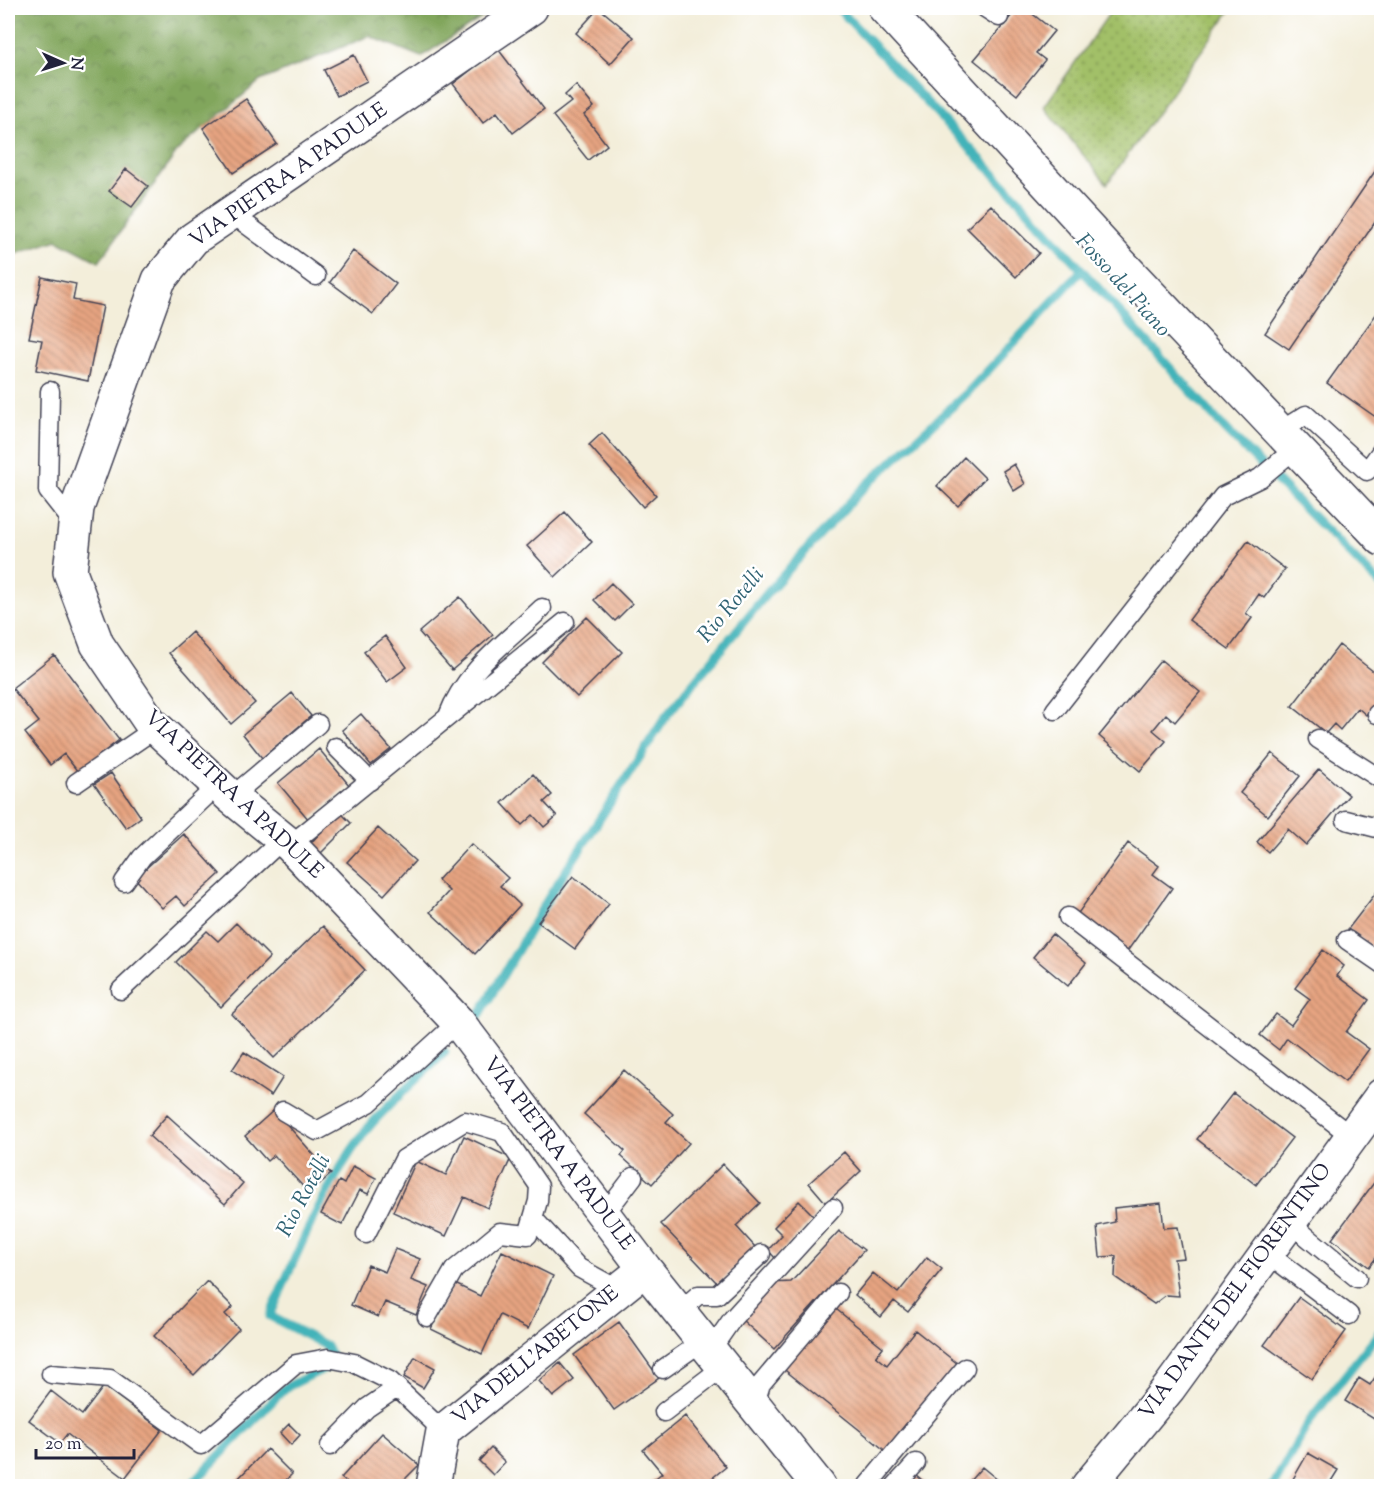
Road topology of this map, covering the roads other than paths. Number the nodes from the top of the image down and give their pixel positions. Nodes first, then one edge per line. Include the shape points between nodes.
1 (531, 8) edge
2 (886, 8) edge
3 (231, 213) junction
4 (316, 276) dead end
5 (50, 391) dead end
6 (1287, 445) junction
7 (1382, 450) edge
8 (75, 525) junction
9 (1382, 539) edge
10 (543, 608) dead end
11 (566, 622) dead end
12 (1055, 710) dead end
13 (448, 717) junction
14 (318, 724) dead end
15 (156, 728) junction
16 (1318, 739) dead end
17 (336, 747) dead end
18 (1382, 780) edge
19 (370, 781) junction
20 (76, 783) dead end
21 (224, 791) junction
22 (1346, 820) dead end
23 (1380, 828) edge
24 (287, 842) junction
25 (124, 882) dead end
26 (1068, 917) dead end
27 (1347, 940) dead end
28 (1382, 964) edge
29 (121, 990) dead end
30 (458, 1022) junction
31 (1379, 1104) edge
32 (283, 1111) dead end
33 (1352, 1136) junction
34 (633, 1177) dead end
35 (833, 1208) dead end
36 (604, 1215) junction
37 (533, 1218) junction
38 (1289, 1222) junction
39 (366, 1234) dead end
40 (1267, 1253) junction
41 (761, 1254) dead end
42 (645, 1269) junction
43 (1357, 1278) dead end
44 (619, 1290) junction
45 (838, 1293) dead end
46 (679, 1312) junction
47 (1349, 1316) dead end
48 (427, 1317) dead end
49 (712, 1353) junction
50 (663, 1368) dead end
51 (965, 1368) dead end
52 (51, 1374) dead end
53 (398, 1387) junction
54 (754, 1406) junction
55 (664, 1412) dead end
56 (443, 1431) junction
57 (330, 1446) dead end
58 (916, 1463) dead end
59 (433, 1486) edge
60 (819, 1486) edge
61 (867, 1486) edge
62 (895, 1486) edge
63 (1088, 1486) edge

1 - 3 street, VIA PIETRA A PADULE
2 - 6 street
3 - 4 lane
3 - 8 street, VIA PIETRA A PADULE via 193,239 159,280 77,508
5 - 8 lane via 48,491
6 - 7 lane via 1306,415 1367,471
6 - 9 street
6 - 12 lane via 1260,478 1223,496
8 - 15 street, VIA PIETRA A PADULE via 70,572 98,644
10 - 13 lane via 469,676 456,694
11 - 13 lane
13 - 19 lane
14 - 21 lane
15 - 20 lane
15 - 21 street, VIA PIETRA A PADULE
16 - 18 lane
17 - 19 lane
19 - 24 lane
21 - 24 street, VIA PIETRA A PADULE
21 - 25 lane via 142,857
22 - 23 lane
24 - 29 lane
24 - 30 street, VIA PIETRA A PADULE
26 - 33 lane
27 - 28 lane
30 - 32 lane via 369,1103 317,1131
30 - 36 street, VIA PIETRA A PADULE
31 - 33 street, VIA DANTE DEL FIORENTINO
33 - 38 street, VIA DANTE DEL FIORENTINO
34 - 36 lane
35 - 49 lane via 733,1318
36 - 42 street, VIA PIETRA A PADULE
37 - 39 lane via 539,1186 502,1132 465,1120 404,1160
37 - 44 lane via 579,1268
37 - 48 lane via 528,1235 500,1232 454,1270
38 - 40 street, VIA DANTE DEL FIORENTINO
38 - 43 lane
40 - 47 lane
40 - 63 street, VIA DANTE DEL FIORENTINO via 1169,1388
41 - 46 lane via 717,1295 698,1295
42 - 44 street, VIA DELL'ABETONE
42 - 46 street, VIA PIETRA A PADULE
44 - 56 street, VIA DELL'ABETONE
45 - 54 lane via 761,1384
46 - 49 street, VIA PIETRA A PADULE
49 - 50 lane
49 - 54 street, VIA PIETRA A PADULE
49 - 55 lane
51 - 61 lane
52 - 53 lane via 110,1378 201,1445 296,1364 328,1358 354,1363
53 - 56 lane
53 - 57 lane via 367,1408
54 - 60 street, VIA PIETRA A PADULE
56 - 59 street, VIA DELL'ABETONE
58 - 62 lane

